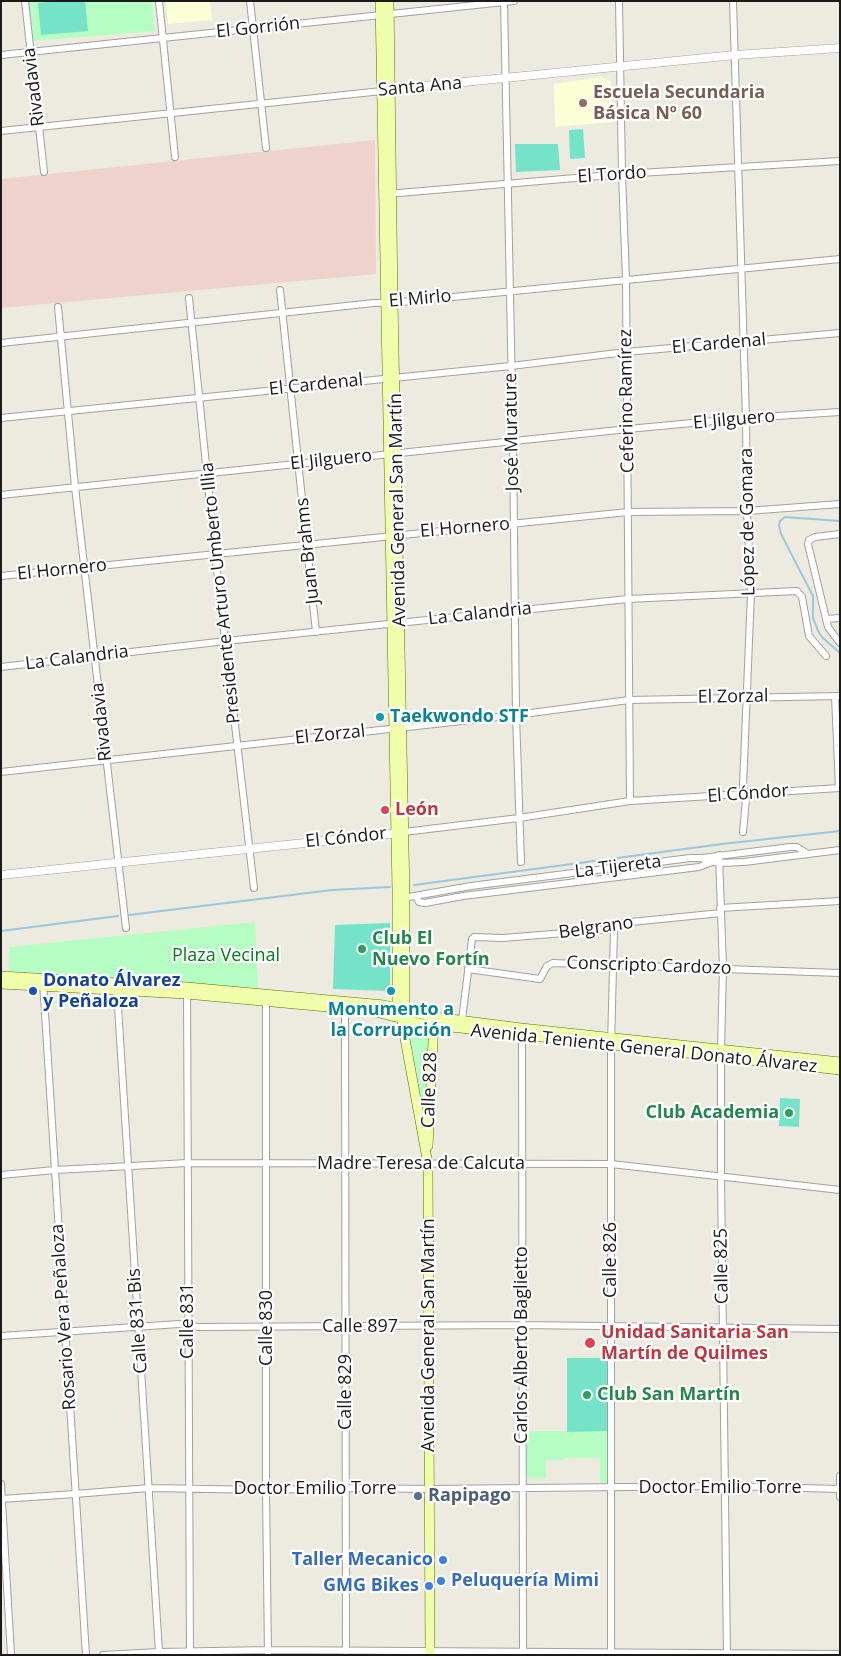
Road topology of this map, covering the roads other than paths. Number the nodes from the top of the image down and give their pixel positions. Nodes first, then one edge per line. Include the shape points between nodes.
1 (25, 1) edge
2 (159, 1) edge
3 (250, 1) edge
4 (380, 1) edge
5 (389, 1) edge
6 (514, 1) edge
7 (619, 1) edge
8 (733, 1) edge
9 (504, 2) edge
10 (385, 14) junction
11 (253, 28) junction
12 (162, 38) junction
13 (840, 48) edge
14 (30, 52) junction
15 (1, 55) edge
16 (735, 55) junction
17 (620, 67) junction
18 (506, 79) junction
19 (387, 90) junction
20 (262, 103) junction
21 (170, 113) junction
22 (39, 127) junction
23 (1, 131) edge
24 (266, 148) dead end
25 (175, 157) dead end
26 (840, 161) edge
27 (739, 166) junction
28 (44, 172) dead end
29 (622, 174) junction
30 (507, 184) junction
31 (388, 194) junction
32 (840, 259) edge
33 (741, 268) junction
34 (626, 279) junction
35 (280, 290) dead end
36 (510, 290) junction
37 (189, 298) dead end
38 (389, 302) junction
39 (58, 307) dead end
40 (283, 312) junction
41 (193, 322) junction
42 (840, 333) edge
43 (60, 338) junction
44 (744, 342) junction
45 (1, 343) edge
46 (626, 352) junction
47 (511, 366) junction
48 (391, 378) junction
49 (291, 388) junction
50 (200, 397) junction
51 (68, 411) junction
52 (840, 412) edge
53 (1, 418) edge
54 (746, 418) junction
55 (628, 429) junction
56 (513, 441) junction
57 (393, 454) junction
58 (299, 463) junction
59 (208, 474) junction
60 (75, 487) junction
61 (1, 494) edge
62 (840, 504) edge
63 (747, 511) junction
64 (628, 512) junction
65 (513, 524) junction
66 (840, 534) edge
67 (394, 535) junction
68 (308, 544) junction
69 (216, 553) junction
70 (84, 567) junction
71 (1, 576) edge
72 (751, 593) junction
73 (628, 598) junction
74 (514, 611) junction
75 (840, 618) edge
76 (826, 619) junction
77 (396, 623) junction
78 (316, 632) junction
79 (226, 641) junction
80 (840, 643) edge
81 (95, 656) junction
82 (826, 656) dead end
83 (1, 667) edge
84 (748, 696) junction
85 (837, 696) edge
86 (630, 700) junction
87 (516, 715) junction
88 (398, 728) junction
89 (238, 745) junction
90 (106, 760) junction
91 (1, 772) edge
92 (839, 788) edge
93 (745, 794) junction
94 (630, 801) junction
95 (519, 818) junction
96 (743, 832) dead end
97 (400, 833) junction
98 (249, 848) junction
99 (840, 850) edge
100 (808, 854) junction
101 (719, 855) junction
102 (700, 859) junction
103 (117, 862) junction
104 (521, 862) dead end
105 (712, 862) junction
106 (720, 863) junction
107 (1, 875) edge
108 (542, 877) junction
109 (542, 886) junction
110 (467, 887) junction
111 (254, 888) dead end
112 (473, 895) junction
113 (416, 896) junction
114 (401, 898) junction
115 (840, 901) edge
116 (720, 911) junction
117 (126, 928) dead end
118 (614, 929) junction
119 (612, 966) junction
120 (723, 968) junction
121 (468, 969) junction
122 (840, 973) edge
123 (1, 976) edge
124 (44, 983) junction
125 (1, 984) edge
126 (187, 990) junction
127 (117, 991) junction
128 (266, 1001) junction
129 (345, 1008) junction
130 (401, 1011) junction
131 (462, 1020) junction
132 (434, 1021) junction
133 (522, 1035) junction
134 (611, 1041) junction
135 (722, 1053) junction
136 (840, 1062) edge
137 (840, 1070) edge
138 (188, 1163) junction
139 (267, 1164) junction
140 (345, 1164) junction
141 (428, 1164) junction
142 (522, 1164) junction
143 (611, 1164) junction
144 (129, 1167) junction
145 (55, 1170) junction
146 (1, 1175) edge
147 (721, 1176) junction
148 (840, 1190) edge
149 (188, 1325) junction
150 (522, 1325) junction
151 (267, 1326) junction
152 (346, 1326) junction
153 (611, 1326) junction
154 (723, 1326) junction
155 (139, 1327) junction
156 (428, 1327) junction
157 (840, 1329) edge
158 (65, 1333) junction
159 (1, 1336) edge
160 (840, 1476) edge
161 (1, 1484) edge
162 (726, 1486) junction
163 (149, 1488) junction
164 (346, 1488) junction
165 (612, 1488) junction
166 (190, 1489) junction
167 (430, 1489) junction
168 (523, 1489) junction
169 (840, 1489) edge
170 (266, 1490) junction
171 (75, 1494) junction
172 (840, 1497) edge
173 (2, 1499) edge
174 (159, 1652) junction
175 (268, 1652) edge
176 (346, 1652) edge
177 (190, 1653) edge
178 (430, 1653) edge
179 (523, 1653) edge
180 (611, 1653) edge
181 (728, 1654) edge
182 (840, 1654) edge
183 (11, 1655) edge
184 (86, 1655) edge
185 (103, 1655) edge

1 - 14 street, Rivadavia
2 - 12 street
3 - 11 street
4 - 10 main road, Avenida General San Martín
5 - 10 main road, Avenida General San Martín
6 - 9 street, El Gorrión
7 - 17 street, Ceferino Ramírez
8 - 16 street, López de Gomara
9 - 10 street, El Gorrión
9 - 18 street, José Murature
10 - 11 street, El Gorrión
10 - 19 main road, Avenida General San Martín
11 - 12 street, El Gorrión
11 - 20 street
12 - 14 street, El Gorrión
12 - 21 street
13 - 16 street, Santa Ana
14 - 15 street, El Gorrión
14 - 22 street, Rivadavia
16 - 17 street, Santa Ana
16 - 27 street, López de Gomara
17 - 18 street, Santa Ana
17 - 29 street, Ceferino Ramírez
18 - 19 street, Santa Ana
18 - 30 street, José Murature
19 - 20 street, Santa Ana
19 - 31 main road, Avenida General San Martín
20 - 21 street, Santa Ana
20 - 24 street
21 - 22 street, Santa Ana
21 - 25 street
22 - 23 street, Santa Ana
22 - 28 street, Rivadavia
26 - 27 street, El Tordo
27 - 29 street, El Tordo
27 - 33 street, López de Gomara
29 - 30 street, El Tordo
29 - 34 street, Ceferino Ramírez
30 - 31 street, El Tordo
30 - 36 street, José Murature
31 - 38 main road, Avenida General San Martín
32 - 33 street, El Mirlo
33 - 34 street, El Mirlo
33 - 44 street, López de Gomara
34 - 36 street, El Mirlo
34 - 46 street, Ceferino Ramírez
35 - 40 street, Juan Brahms
36 - 38 street, El Mirlo
36 - 47 street, José Murature
37 - 41 street, Presidente Arturo Umberto Illia
38 - 40 street, El Mirlo
38 - 48 main road, Avenida General San Martín
39 - 43 street, Rivadavia
40 - 41 street, El Mirlo
40 - 49 street, Juan Brahms
41 - 43 street, El Mirlo
41 - 50 street, Presidente Arturo Umberto Illia
42 - 44 street, El Cardenal
43 - 45 street, El Mirlo
43 - 51 street, Rivadavia
44 - 46 street, El Cardenal
44 - 54 street, López de Gomara
46 - 47 street, El Cardenal
46 - 55 street, Ceferino Ramírez
47 - 48 street, El Cardenal
47 - 56 street, José Murature
48 - 49 street, El Cardenal
48 - 57 main road, Avenida General San Martín
49 - 50 street, El Cardenal
49 - 58 street, Juan Brahms
50 - 51 street, El Cardenal
50 - 59 street, Presidente Arturo Umberto Illia
51 - 53 street, El Cardenal
51 - 60 street, Rivadavia
52 - 54 street, El Jilguero
54 - 55 street, El Jilguero
54 - 63 street, López de Gomara
55 - 56 street, El Jilguero
55 - 64 street, Ceferino Ramírez
56 - 57 street, El Jilguero
56 - 65 street, José Murature
57 - 58 street, El Jilguero
57 - 67 main road, Avenida General San Martín
58 - 59 street, El Jilguero
58 - 68 street, Juan Brahms
59 - 60 street, El Jilguero
59 - 69 street, Presidente Arturo Umberto Illia
60 - 61 street, El Jilguero
60 - 70 street, Rivadavia
62 - 63 street, El Hornero
63 - 64 street, El Hornero
63 - 72 street, López de Gomara
64 - 65 street, El Hornero
64 - 73 street, Ceferino Ramírez
65 - 67 street, El Hornero
65 - 74 street, José Murature
66 - 76 street via 815,537 808,544
67 - 68 street, El Hornero
67 - 77 main road, Avenida General San Martín
68 - 69 street, El Hornero
68 - 78 street, Juan Brahms
69 - 70 street, El Hornero
69 - 79 street, Presidente Arturo Umberto Illia
70 - 71 street, El Hornero
70 - 81 street, Rivadavia
72 - 73 street, La Calandria
72 - 82 street, La Calandria via 800,593 809,636
72 - 84 street, López de Gomara
73 - 74 street, La Calandria
73 - 86 street, Ceferino Ramírez
74 - 77 street, La Calandria
74 - 87 street, José Murature
75 - 76 street
76 - 80 street
77 - 78 street, La Calandria
77 - 88 main road, Avenida General San Martín
78 - 79 street, La Calandria
79 - 81 street, La Calandria
79 - 89 street, Presidente Arturo Umberto Illia
81 - 83 street, La Calandria
81 - 90 street, Rivadavia
84 - 85 street, El Zorzal
84 - 86 street, El Zorzal
84 - 93 street, López de Gomara
85 - 92 street
86 - 87 street, El Zorzal
86 - 94 street, Ceferino Ramírez
87 - 88 street, El Zorzal
87 - 95 street, José Murature
88 - 89 street, El Zorzal
88 - 97 main road, Avenida General San Martín
89 - 90 street, El Zorzal
89 - 98 street, Presidente Arturo Umberto Illia
90 - 91 street, El Zorzal
90 - 103 street, Rivadavia
92 - 93 street, El Cóndor
93 - 94 street, El Cóndor
93 - 96 street, López de Gomara
94 - 95 street, El Cóndor
95 - 97 street, El Cóndor
95 - 104 street, José Murature
97 - 98 street, El Cóndor
97 - 114 main road, Avenida General San Martín
98 - 103 street, El Cóndor
98 - 111 street, Presidente Arturo Umberto Illia
99 - 100 street, La Tijereta
100 - 101 street via 797,847 790,847
100 - 106 street, La Tijereta
101 - 102 street
101 - 106 street
102 - 105 street, La Tijereta
102 - 108 street, La Tijereta
103 - 107 street, El Cóndor
103 - 117 street, Rivadavia
105 - 106 street, La Tijereta
105 - 109 street via 699,867
106 - 116 street
108 - 109 street
108 - 110 street, La Tijereta
109 - 112 street
110 - 112 street
110 - 113 street, La Tijereta
112 - 113 street via 425,903 419,902
113 - 114 street, La Tijereta
114 - 130 main road, Avenida General San Martín
115 - 116 street, Belgrano
116 - 118 street, Belgrano via 621,923
116 - 120 street
118 - 119 street
118 - 121 street, Belgrano via 496,938 477,936 472,939
119 - 120 street, Conscripto Cardozo
119 - 121 street, Conscripto Cardozo via 553,963 547,966 540,979
119 - 134 street
120 - 122 street, Conscripto Cardozo
120 - 135 street
121 - 131 street
123 - 124 main road, Avenida Teniente General Donato Álvarez
124 - 125 main road, Avenida Teniente General Donato Álvarez
124 - 126 main road, Avenida Teniente General Donato Álvarez
124 - 127 main road, Avenida Teniente General Donato Álvarez
124 - 145 street, Rosario Vera Peñaloza
126 - 127 main road, Avenida Teniente General Donato Álvarez
126 - 128 main road, Avenida Teniente General Donato Álvarez
126 - 130 main road, Avenida Teniente General Donato Álvarez
126 - 138 street, Calle 831
127 - 144 street, Calle 831 Bis
128 - 129 main road, Avenida Teniente General Donato Álvarez
128 - 139 street, Calle 830
129 - 130 main road, Avenida Teniente General Donato Álvarez
129 - 140 street, Calle 829
130 - 132 main road, Avenida Teniente General Donato Álvarez
130 - 141 main road, Avenida General San Martín
131 - 132 main road, Avenida Teniente General Donato Álvarez
131 - 134 main road, Avenida Teniente General Donato Álvarez
132 - 133 main road, Avenida Teniente General Donato Álvarez
132 - 141 main road, Calle 828
133 - 134 main road, Avenida Teniente General Donato Álvarez
133 - 142 street, Carlos Alberto Baglietto
134 - 135 main road, Avenida Teniente General Donato Álvarez
134 - 143 street, Calle 826
135 - 136 main road, Avenida Teniente General Donato Álvarez
135 - 137 main road, Avenida Teniente General Donato Álvarez
135 - 147 street, Calle 825
138 - 139 street, Madre Teresa de Calcuta
138 - 144 street, Madre Teresa de Calcuta
138 - 149 street, Calle 831
139 - 140 street, Madre Teresa de Calcuta
139 - 151 street, Calle 830
140 - 141 street, Madre Teresa de Calcuta
140 - 152 street, Calle 829
141 - 142 street, Madre Teresa de Calcuta
141 - 156 main road, Avenida General San Martín
142 - 143 street, Madre Teresa de Calcuta
142 - 150 street, Carlos Alberto Baglietto
143 - 147 street, Madre Teresa de Calcuta
143 - 153 street, Calle 826
144 - 145 street, Madre Teresa de Calcuta
144 - 155 street, Calle 831 Bis
145 - 146 street, Madre Teresa de Calcuta
145 - 158 street, Rosario Vera Peñaloza
147 - 148 street, Madre Teresa de Calcuta
147 - 154 street, Calle 825
149 - 151 street, Calle 897
149 - 155 street, Calle 897
149 - 166 street, Calle 831
150 - 153 street, Calle 897
150 - 156 street, Calle 897
150 - 168 street, Carlos Alberto Baglietto
151 - 152 street, Calle 897
151 - 170 street, Calle 830
152 - 156 street, Calle 897
152 - 164 street, Calle 829
153 - 154 street, Calle 897
153 - 165 street, Calle 826
154 - 157 street, Calle 897
154 - 162 street, Calle 825
155 - 158 street, Calle 897
155 - 163 street, Calle 831 Bis
156 - 167 main road, Avenida General San Martín
158 - 159 street, Calle 897
158 - 171 street, Rosario Vera Peñaloza
160 - 169 street
161 - 173 street
162 - 165 street, Doctor Emilio Torre
162 - 169 street, Doctor Emilio Torre
162 - 181 street, Calle 825
163 - 166 street, Doctor Emilio Torre
163 - 171 street, Doctor Emilio Torre
163 - 174 street, Calle 831 Bis
164 - 167 street, Doctor Emilio Torre
164 - 170 street, Doctor Emilio Torre
164 - 176 street, Calle 829
165 - 168 street, Doctor Emilio Torre
165 - 180 street, Calle 826
166 - 170 street, Doctor Emilio Torre
166 - 177 street, Calle 831
167 - 168 street, Doctor Emilio Torre
167 - 178 main road, Avenida General San Martín
168 - 179 street, Carlos Alberto Baglietto
169 - 172 street
170 - 175 street, Calle 830
171 - 173 street, Doctor Emilio Torre
171 - 184 street, Rosario Vera Peñaloza
173 - 183 street
174 - 177 street
174 - 185 street
175 - 176 street
175 - 177 street
176 - 178 street
178 - 179 street
179 - 180 street
180 - 181 street
181 - 182 street

